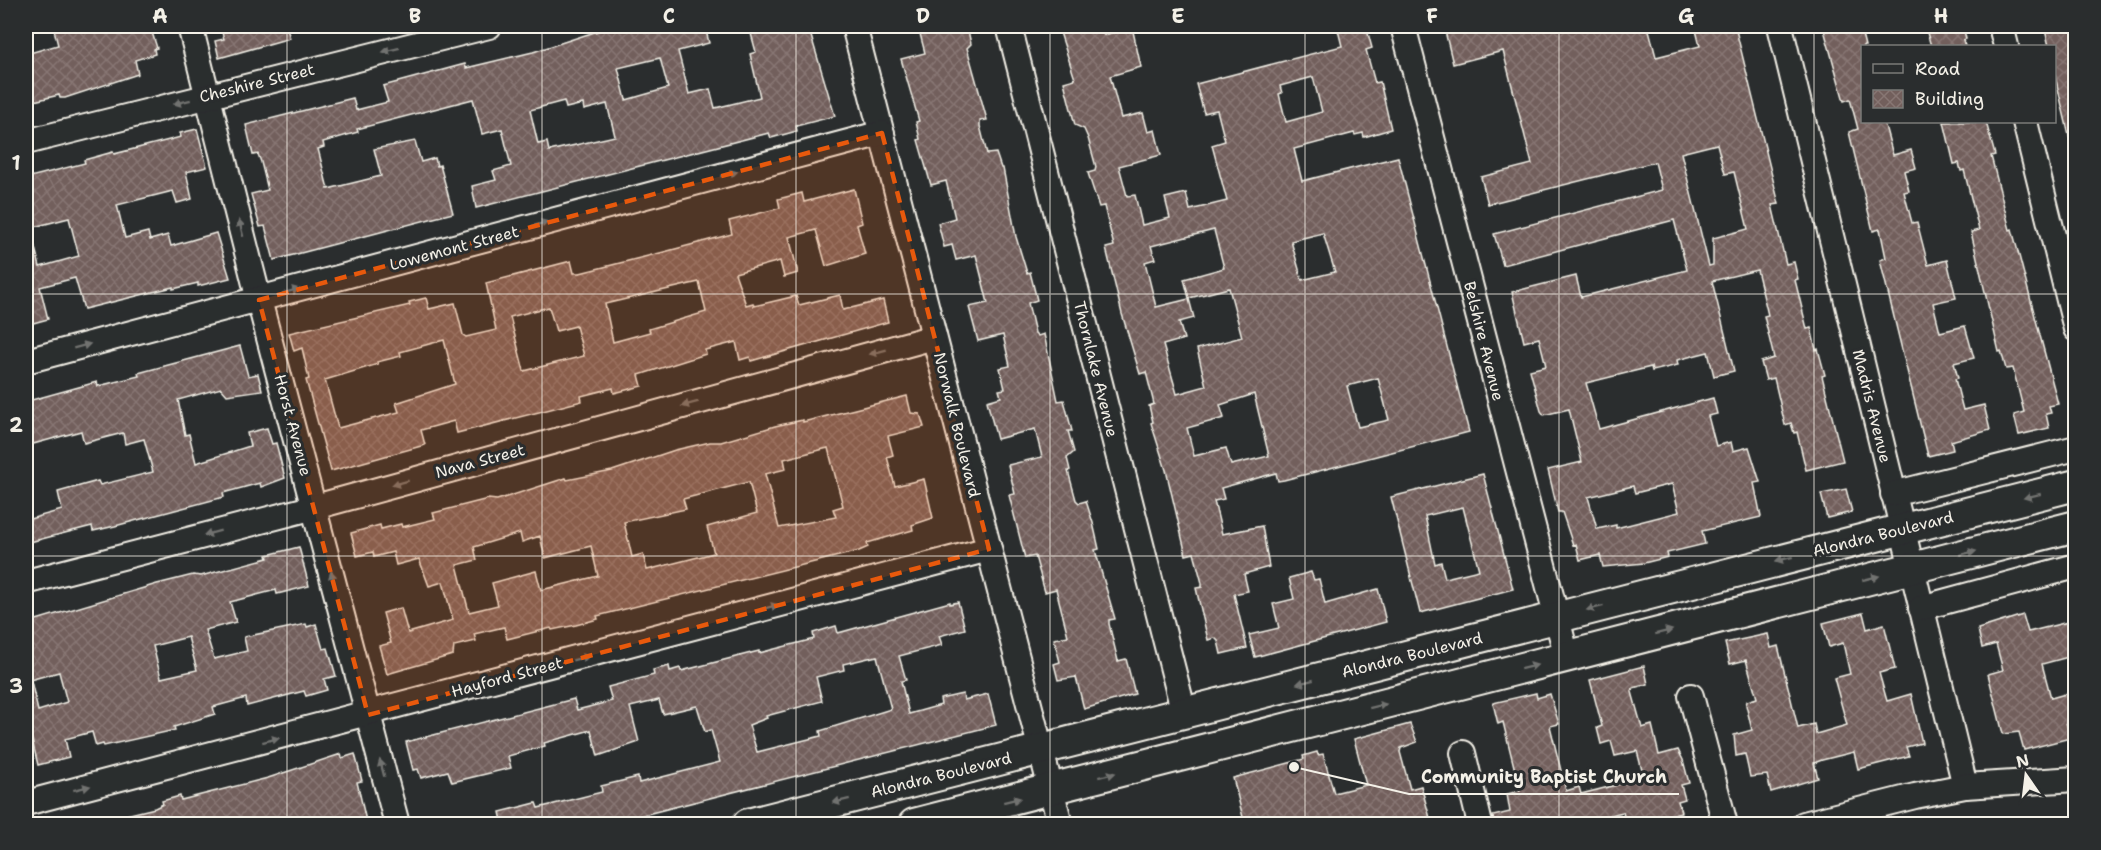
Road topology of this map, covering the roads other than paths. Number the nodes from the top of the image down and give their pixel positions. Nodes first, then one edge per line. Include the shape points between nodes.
1 (190, 26) edge
2 (489, 26) edge
3 (854, 26) edge
4 (1009, 26) edge
5 (1403, 26) edge
6 (1780, 26) edge
7 (2001, 26) edge
8 (2006, 45) edge
9 (208, 95) junction
10 (2025, 123) edge
11 (882, 133) junction
12 (26, 142) edge
13 (259, 300) junction
14 (2076, 328) edge
15 (934, 337) junction
16 (26, 361) edge
17 (2076, 448) edge
18 (2076, 485) edge
19 (1893, 494) junction
20 (315, 507) junction
21 (2076, 526) edge
22 (1902, 529) junction
23 (988, 549) junction
24 (2076, 566) edge
25 (1911, 568) junction
26 (26, 582) edge
27 (1921, 608) junction
28 (1556, 618) junction
29 (1567, 657) junction
30 (1691, 696) dead end
31 (1184, 713) junction
32 (368, 715) junction
33 (1040, 750) junction
34 (1463, 753) dead end
35 (2076, 779) edge
36 (1965, 786) junction
37 (1051, 790) junction
38 (26, 803) edge
39 (397, 825) edge
40 (748, 825) edge
41 (914, 825) edge
42 (1060, 825) edge
43 (1480, 825) edge
44 (1725, 825) edge
45 (1804, 825) edge

1 - 9 street, Horst Avenue
2 -> 9 street, Cheshire Street
3 - 11 street, Norwalk Boulevard
4 - 31 street, Thornlake Avenue
5 - 28 street, Belshire Avenue
6 - 19 street, Madris Avenue
7 - 8 street
9 -> 12 street, Cheshire Street
13 -> 9 street, Horst Avenue
10 - 14 street
13 -> 11 street, Lowemont Street
11 - 15 street, Norwalk Boulevard
16 -> 13 street, Lowemont Street
13 - 20 street, Horst Avenue
15 -> 20 street, Nava Street
15 - 23 street, Norwalk Boulevard
17 - 19 street
18 -> 22 main road, Alondra Boulevard
19 - 22 street, Madris Avenue
20 -> 26 street, Nava Street
32 -> 20 street, Horst Avenue
25 -> 21 main road
22 - 25 street, Madris Avenue
22 -> 28 main road, Alondra Boulevard
32 -> 23 street, Hayford Street
23 - 33 street, Norwalk Boulevard
24 - 27 street
25 - 27 street, Madris Avenue
29 -> 25 main road
27 - 36 street, Madris Avenue
28 - 29 street, Belshire Avenue
28 -> 31 main road, Alondra Boulevard
37 -> 29 main road
30 - 44 street
31 - 33 main road, Alondra Boulevard
38 -> 32 street, Hayford Street
39 -> 32 street, Horst Avenue
33 - 37 street, Norwalk Boulevard
33 -> 40 main road, Alondra Boulevard
34 - 43 street
35 - 36 street
36 - 45 street
41 -> 37 main road
37 - 42 street, Norwalk Boulevard

